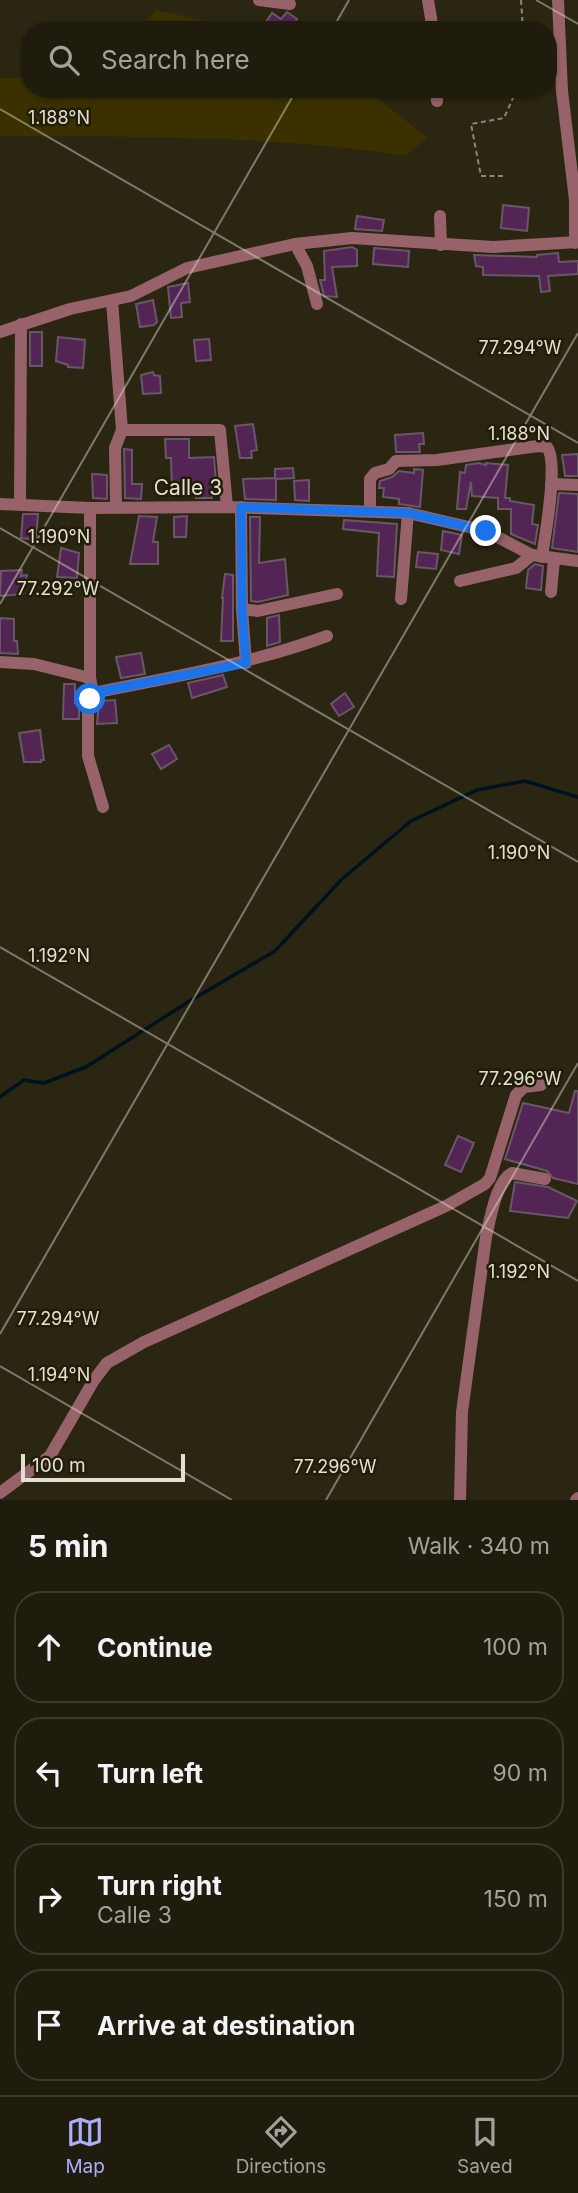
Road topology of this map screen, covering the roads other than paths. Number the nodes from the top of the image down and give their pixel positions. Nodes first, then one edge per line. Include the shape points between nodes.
1 (259, 0) edge
2 (428, 0) edge
3 (558, 0) edge
4 (290, 4) dead end
5 (432, 21) edge
6 (440, 216) dead end
7 (577, 217) edge
8 (576, 242) edge
9 (295, 244) junction
10 (441, 244) junction
11 (112, 301) junction
12 (317, 304) dead end
13 (20, 324) junction
14 (0, 332) edge
15 (122, 430) junction
16 (551, 484) junction
17 (578, 485) edge
18 (0, 504) edge
19 (20, 504) junction
20 (116, 506) junction
21 (227, 507) junction
22 (241, 507) junction
23 (90, 508) junction
24 (370, 511) junction
25 (408, 513) junction
26 (543, 557) junction
27 (578, 561) edge
28 (460, 581) dead end
29 (551, 592) dead end
30 (337, 594) dead end
31 (401, 599) dead end
32 (242, 609) junction
33 (327, 636) dead end
34 (0, 662) edge
35 (246, 663) junction
36 (90, 677) junction
37 (93, 693) junction
38 (103, 807) dead end
39 (541, 1085) dead end
40 (545, 1179) dead end
41 (0, 1493) edge
42 (460, 1500) edge

1 - 4 street
2 - 5 street
3 - 7 street via 562,91
6 - 10 street
7 - 8 street
8 - 10 street via 493,247
9 - 10 street via 352,238
9 - 11 street via 187,268
9 - 12 street via 307,266
11 - 13 street
11 - 15 street
13 - 14 street
13 - 19 street
15 - 20 street via 115,448
15 - 21 street via 220,430
16 - 17 street
16 - 24 street via 552,454 547,447 396,461 370,479
16 - 26 street
18 - 19 street, Calle 3
19 - 23 street, Calle 3
20 - 21 street, Calle 3
20 - 23 street, Calle 3
21 - 22 street, Calle 3
22 - 24 street, Calle 3
22 - 32 street
23 - 36 street
24 - 25 street, Calle 3
25 - 26 street, Calle 3 via 486,531
25 - 31 street
26 - 27 street, Calle 3
26 - 28 street
26 - 29 street
30 - 32 street via 258,611
32 - 35 street
33 - 35 street
34 - 36 street via 34,664
35 - 37 street
36 - 37 street
37 - 38 street via 88,702 88,757
39 - 41 street via 524,1087 516,1095 485,1184 107,1363 50,1455
40 - 42 street via 507,1175 492,1212 462,1412

